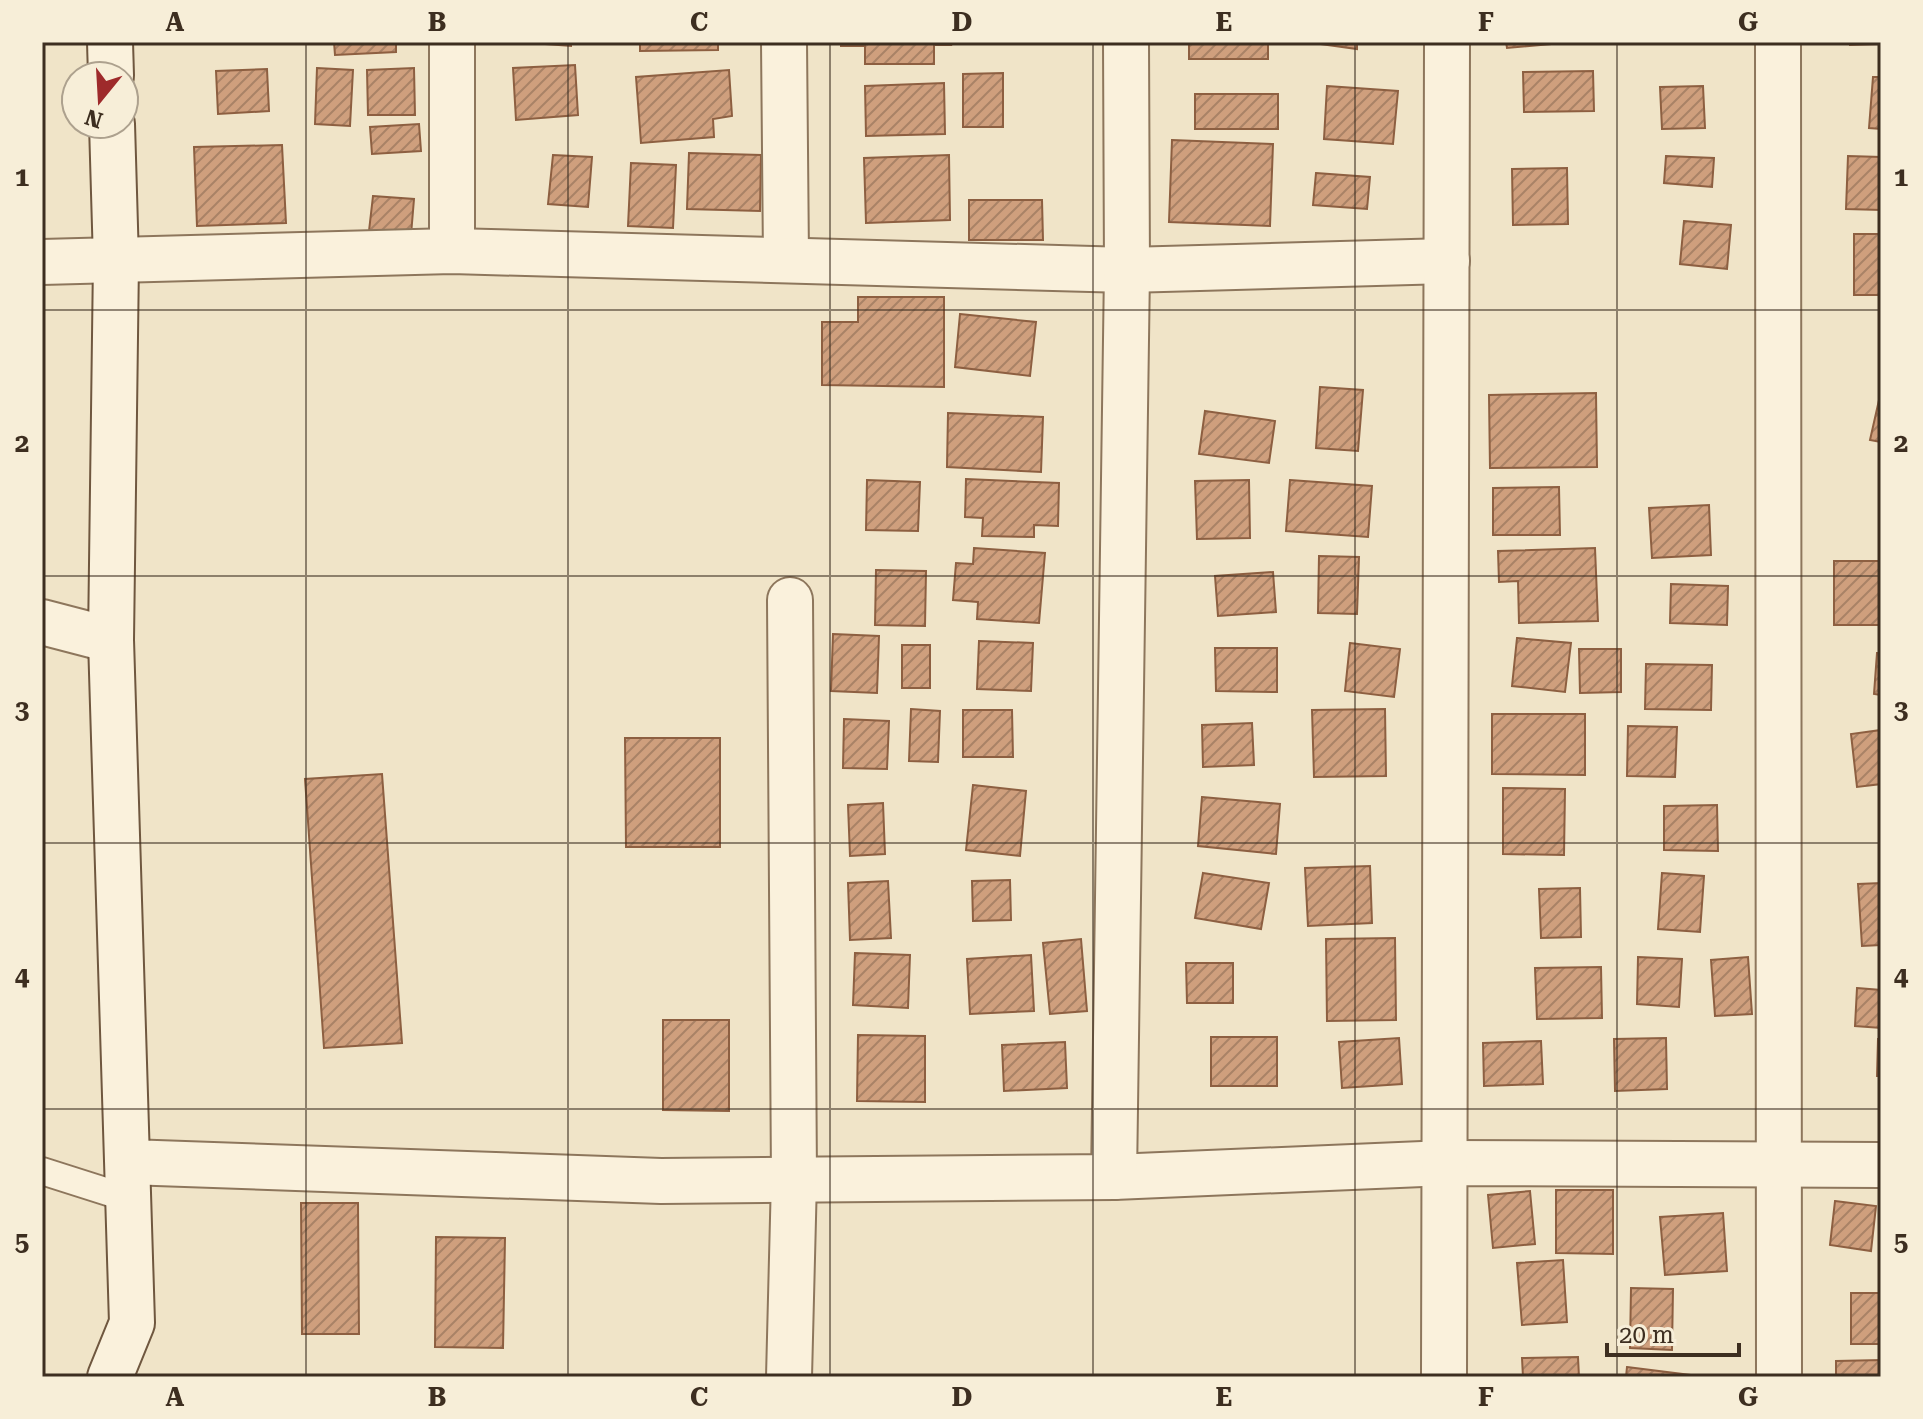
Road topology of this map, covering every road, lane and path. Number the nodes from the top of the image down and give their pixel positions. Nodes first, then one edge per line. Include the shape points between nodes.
1 (452, 42) edge
2 (784, 42) edge
3 (1126, 42) edge
4 (1447, 42) edge
5 (1778, 42) edge
6 (112, 140) edge
7 (452, 251) junction
8 (786, 258) junction
9 (116, 261) junction
10 (1447, 261) junction
11 (42, 262) edge
12 (1127, 270) junction
13 (790, 600) dead end
14 (42, 622) edge
15 (111, 640) junction
16 (1446, 1163) junction
17 (1881, 1165) edge
18 (1779, 1166) junction
19 (42, 1171) edge
20 (1114, 1177) junction
21 (794, 1179) junction
22 (129, 1181) junction
23 (110, 1377) edge
24 (789, 1377) edge
25 (1444, 1377) edge
26 (1779, 1377) edge

1 - 7 street
2 - 8 street
3 - 12 street
4 - 10 street
5 - 18 street
6 - 9 street
7 - 8 street
7 - 9 street
8 - 12 street
9 - 11 street
9 - 15 street
10 - 12 street
10 - 16 street
12 - 20 street
13 - 21 street
14 - 15 street
15 - 22 street
16 - 18 street
16 - 20 street
16 - 25 street
17 - 18 street
18 - 26 street
19 - 22 lane
20 - 21 street
21 - 22 street
21 - 24 street
22 - 23 street via 132,1323

